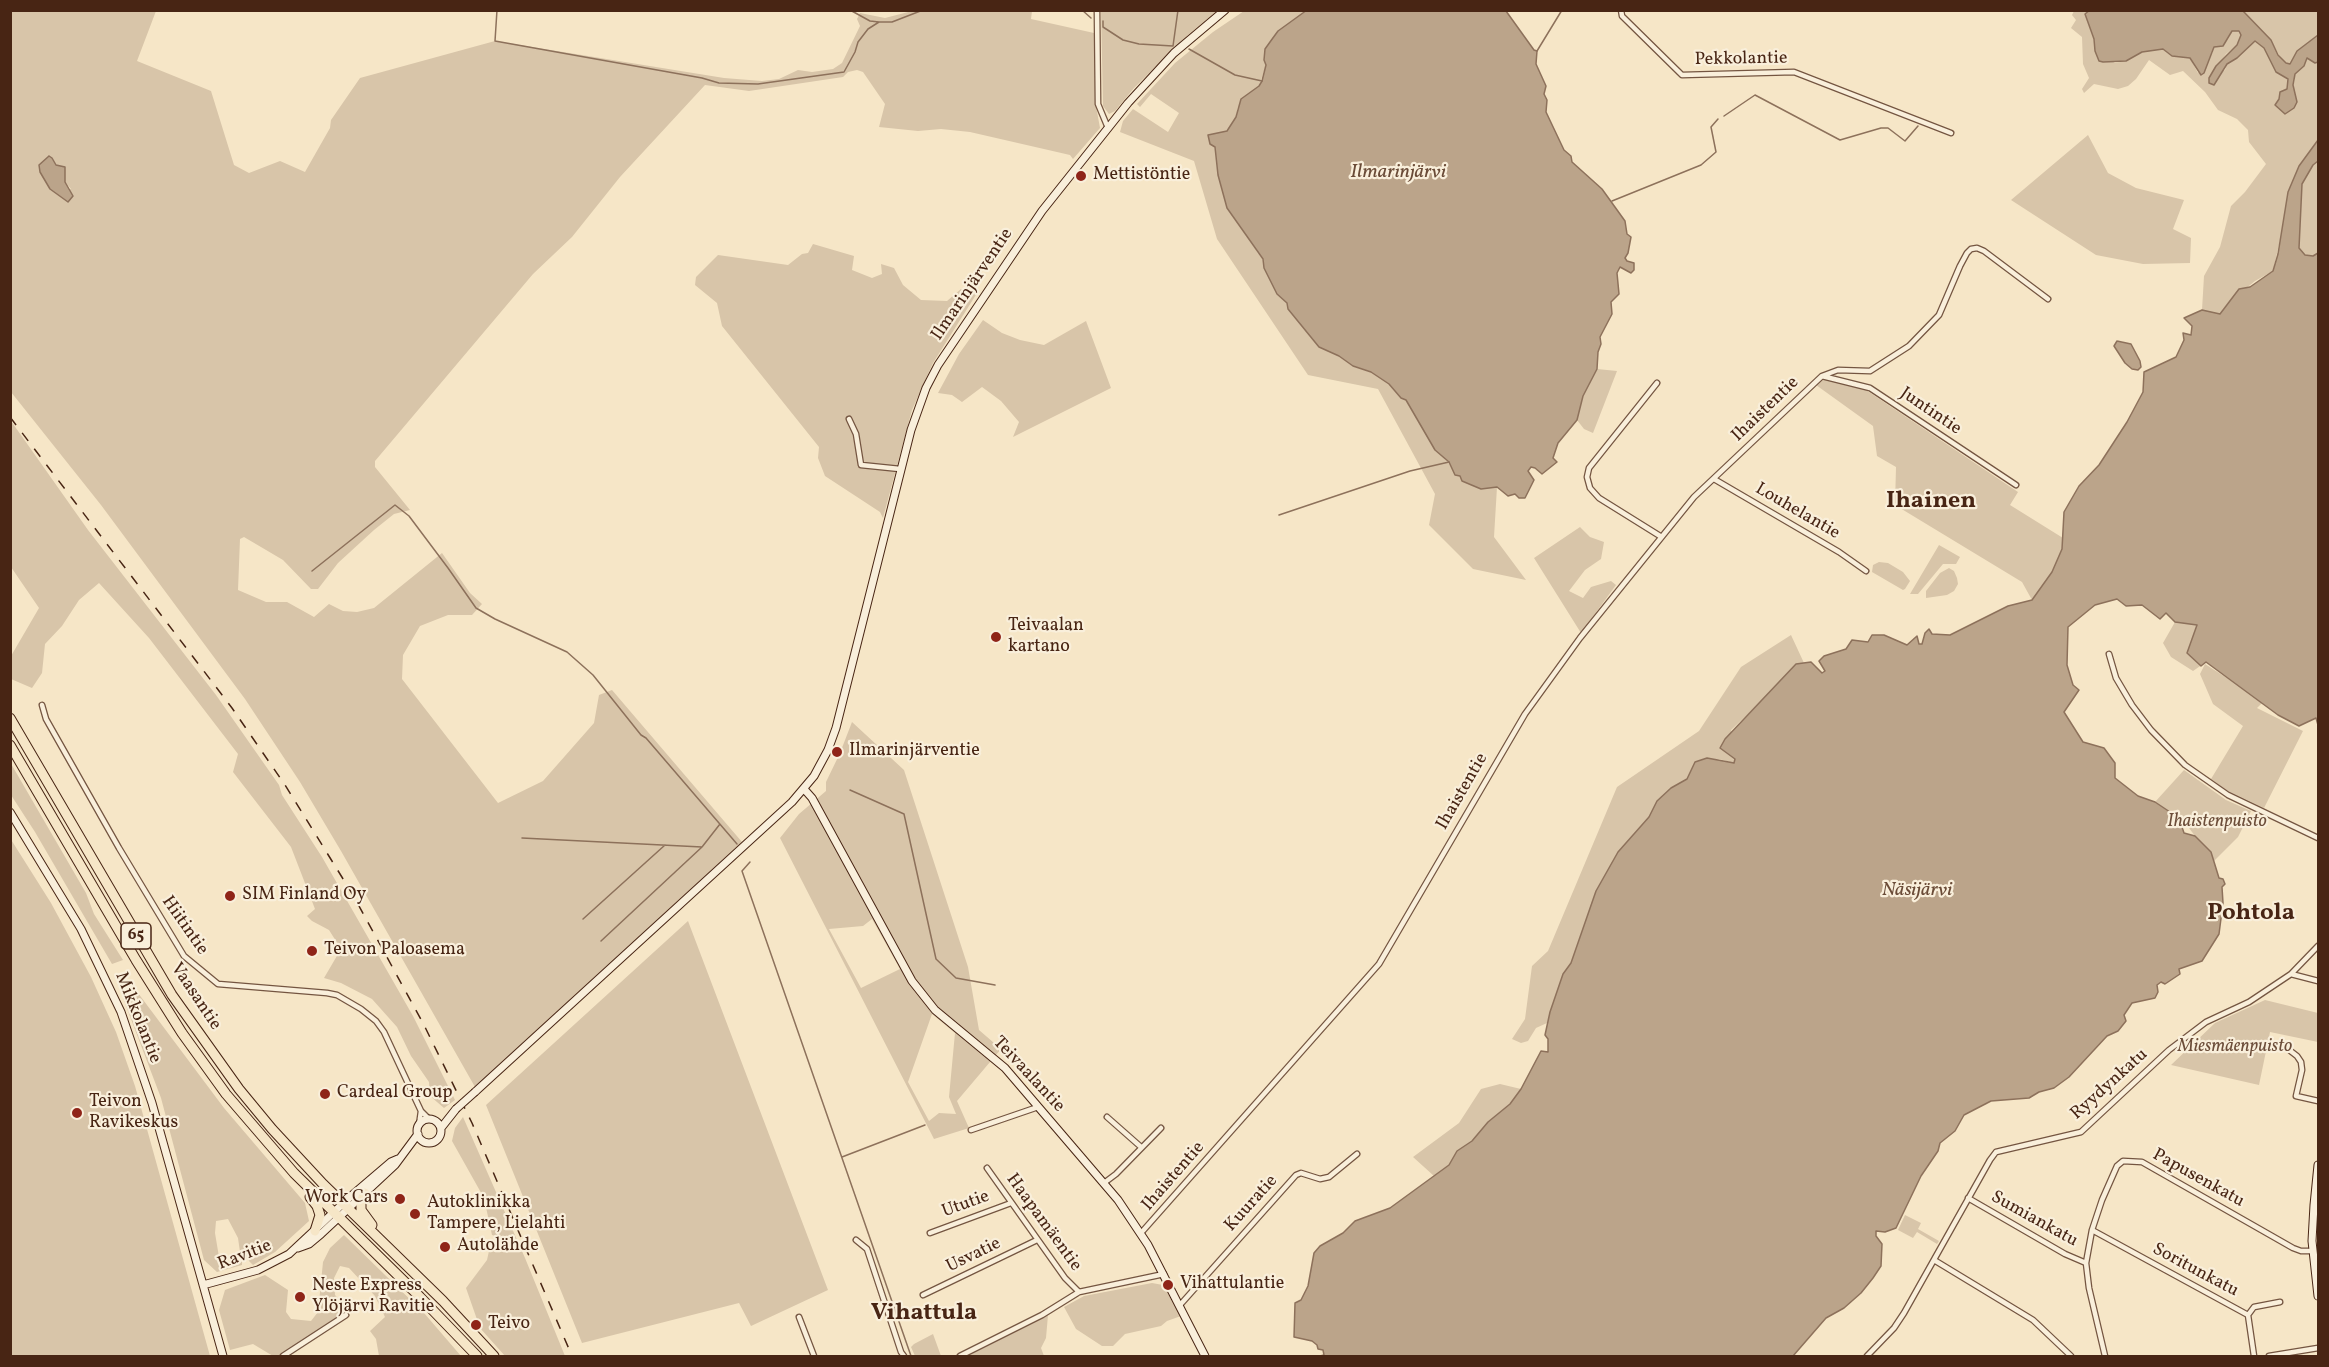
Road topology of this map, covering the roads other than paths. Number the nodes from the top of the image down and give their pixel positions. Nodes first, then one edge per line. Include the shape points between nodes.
1 (1097, 10) edge
2 (1225, 10) edge
3 (1621, 10) edge
4 (1108, 128) junction
5 (1951, 133) dead end
6 (2048, 299) dead end
7 (1822, 376) junction
8 (1657, 383) dead end
9 (849, 419) dead end
10 (900, 470) junction
11 (1714, 479) junction
12 (2016, 485) dead end
13 (1660, 536) junction
14 (1866, 571) dead end
15 (2109, 654) dead end
16 (42, 705) dead end
17 (10, 718) edge
18 (10, 745) edge
19 (804, 789) junction
20 (10, 812) edge
21 (2319, 838) edge
22 (2319, 946) edge
23 (2291, 975) junction
24 (2319, 981) edge
25 (2284, 1047) dead end
26 (2319, 1101) edge
27 (1038, 1107) junction
28 (421, 1111) junction
29 (1107, 1117) dead end
30 (432, 1120) junction
31 (446, 1120) junction
32 (419, 1125) junction
33 (441, 1128) junction
34 (1161, 1128) dead end
35 (971, 1130) dead end
36 (418, 1134) junction
37 (423, 1142) junction
38 (410, 1146) junction
39 (1141, 1147) junction
40 (1357, 1154) dead end
41 (398, 1159) junction
42 (2319, 1165) edge
43 (987, 1168) dead end
44 (294, 1173) junction
45 (1104, 1183) junction
46 (365, 1194) junction
47 (1968, 1198) junction
48 (1011, 1203) junction
49 (345, 1206) junction
50 (336, 1215) junction
51 (2092, 1230) junction
52 (315, 1231) junction
53 (930, 1233) dead end
54 (1142, 1233) junction
55 (856, 1240) dead end
56 (1037, 1240) junction
57 (296, 1249) junction
58 (2312, 1251) junction
59 (398, 1257) junction
60 (1934, 1260) junction
61 (2086, 1263) junction
62 (1164, 1274) junction
63 (203, 1285) junction
64 (1079, 1292) junction
65 (923, 1295) dead end
66 (2319, 1296) edge
67 (2280, 1302) dead end
68 (1180, 1305) junction
69 (346, 1315) dead end
70 (2248, 1315) junction
71 (800, 1317) dead end
72 (2319, 1348) edge
73 (224, 1356) edge
74 (283, 1356) edge
75 (477, 1356) edge
76 (494, 1356) edge
77 (814, 1356) edge
78 (904, 1356) edge
79 (960, 1356) edge
80 (1205, 1356) edge
81 (1867, 1356) edge
82 (2071, 1356) edge
83 (2105, 1356) edge
84 (2254, 1356) edge
85 (2269, 1356) edge

1 - 4 street via 1098,104
2 - 4 main road, Ilmarinjärventie via 1161,66
3 - 5 street, Pekkolantie via 1622,16 1682,75 1794,72
4 - 10 main road, Ilmarinjärventie via 1042,211 949,347 919,406
6 - 7 street via 1984,251 1971,249 1939,315 1909,346 1870,371 1838,370
7 - 11 street, Ihaistentie
7 - 12 street, Juntintie via 1870,388
8 - 13 street via 1589,468 1587,477 1599,498
9 - 10 street via 861,465
10 - 19 main road, Ilmarinjärventie via 836,728 823,761
11 - 13 street, Ihaistentie
11 - 14 street, Louhelantie
13 - 54 street, Ihaistentie via 1524,714 1380,964
15 - 21 street via 2116,678 2137,712 2186,765 2228,795
16 - 28 street, Hiitintie via 46,719 118,848 184,956 218,984 327,993 361,1009 384,1032
17 - 49 highway, Vaasantie / 65 via 172,995 246,1097
18 - 44 highway, Vaasantie / 65 via 161,1002 226,1094
19 - 27 main road, Teivaalantie via 813,798 912,981 935,1010 1005,1068
19 - 31 main road, Ilmarinjärventie, bridge
20 - 63 main road, Mikkolantie via 81,929 121,1012 152,1103
22 - 23 street, Ryydynkatu
23 - 24 street
23 - 47 street, Ryydynkatu via 2193,1032 2081,1132 1996,1152
25 - 26 street via 2301,1062 2296,1096
27 - 35 street
27 - 45 main road, Teivaalantie
28 - 30 street, Hiitintie
28 - 32 street
29 - 39 street
30 - 31 main road
30 - 32 main road
30 - 33 main road
31 - 33 main road, Ilmarinjärventie
32 - 36 main road
33 - 37 main road via 437,1141
34 - 39 street
36 - 37 main road
36 - 38 main road
37 - 38 main road
38 - 41 main road
39 - 45 street
40 - 68 street, Kuuratie via 1329,1177 1296,1175
41 - 46 main road
41 - 49 main road
42 - 58 main road
43 - 48 street, Haapamäentie
44 - 50 highway, Vaasantie / 65
44 - 52 highway, 65 via 317,1206 320,1219
45 - 54 main road, Teivaalantie
46 - 49 main road
46 - 59 highway via 362,1213
47 - 60 street, Ryydynkatu
47 - 61 street, Sumiankatu
48 - 53 street, Ututie
48 - 56 street, Haapamäentie
49 - 50 main road, Ravitie
49 - 59 highway, 65
50 - 52 main road, Ravitie
50 - 57 main road, Ravitie via 309,1244
50 - 75 highway, 65
51 - 58 street, Papusenkatu via 2117,1166 2132,1160 2142,1162 2293,1248
51 - 61 street, Papusenkatu
51 - 70 street, Soritunkatu
52 - 57 main road, Ravitie
54 - 62 main road, Teivaalantie
55 - 78 street via 867,1249
56 - 64 street, Haapamäentie
56 - 65 street, Usvatie
57 - 63 main road, Ravitie via 258,1270
58 - 66 main road
59 - 76 highway, 65
60 - 81 street, Ryydynkatu via 1894,1328
60 - 82 street via 2033,1320
61 - 83 street, Papusenkatu
62 - 64 street
62 - 68 main road, Teivaalantie
63 - 73 main road, Mikkolantie
64 - 79 street
67 - 70 street via 2254,1306
68 - 80 main road, Teivaalantie
69 - 74 street
70 - 84 street, Soritunkatu
71 - 77 street
72 - 85 street

